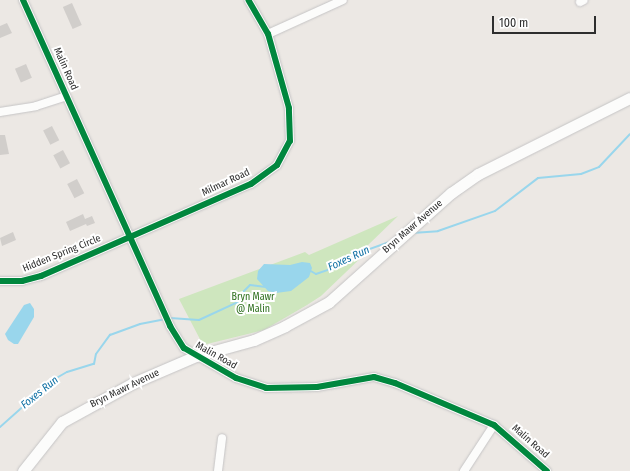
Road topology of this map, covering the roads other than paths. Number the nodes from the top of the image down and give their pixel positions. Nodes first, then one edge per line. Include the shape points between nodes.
1 (23, 0) edge
2 (248, 0) edge
3 (342, 0) edge
4 (268, 34) junction
5 (66, 96) junction
6 (630, 98) edge
7 (0, 112) edge
8 (129, 237) junction
9 (0, 281) edge
10 (196, 356) junction
11 (494, 425) junction
12 (222, 438) dead end
13 (23, 471) edge
14 (218, 471) edge
15 (464, 471) edge
16 (547, 471) edge

1 - 5 street, Malin Road
2 - 4 street, Milmar Road
3 - 4 street
4 - 8 street, Milmar Road via 289,108 291,136 277,165 251,184
5 - 7 street via 36,106
5 - 8 street, Malin Road
6 - 10 main road, Bryn Mawr Avenue via 478,174 451,193 329,302 254,340
8 - 9 street, Hidden Spring Circle via 41,276 22,281
8 - 10 street, Malin Road via 168,323 184,348
10 - 11 street, Malin Road via 245,382 266,388 317,387 374,377 417,391
10 - 13 main road, Bryn Mawr Avenue via 133,383 62,422
11 - 15 street
11 - 16 street, Malin Road
12 - 14 street

